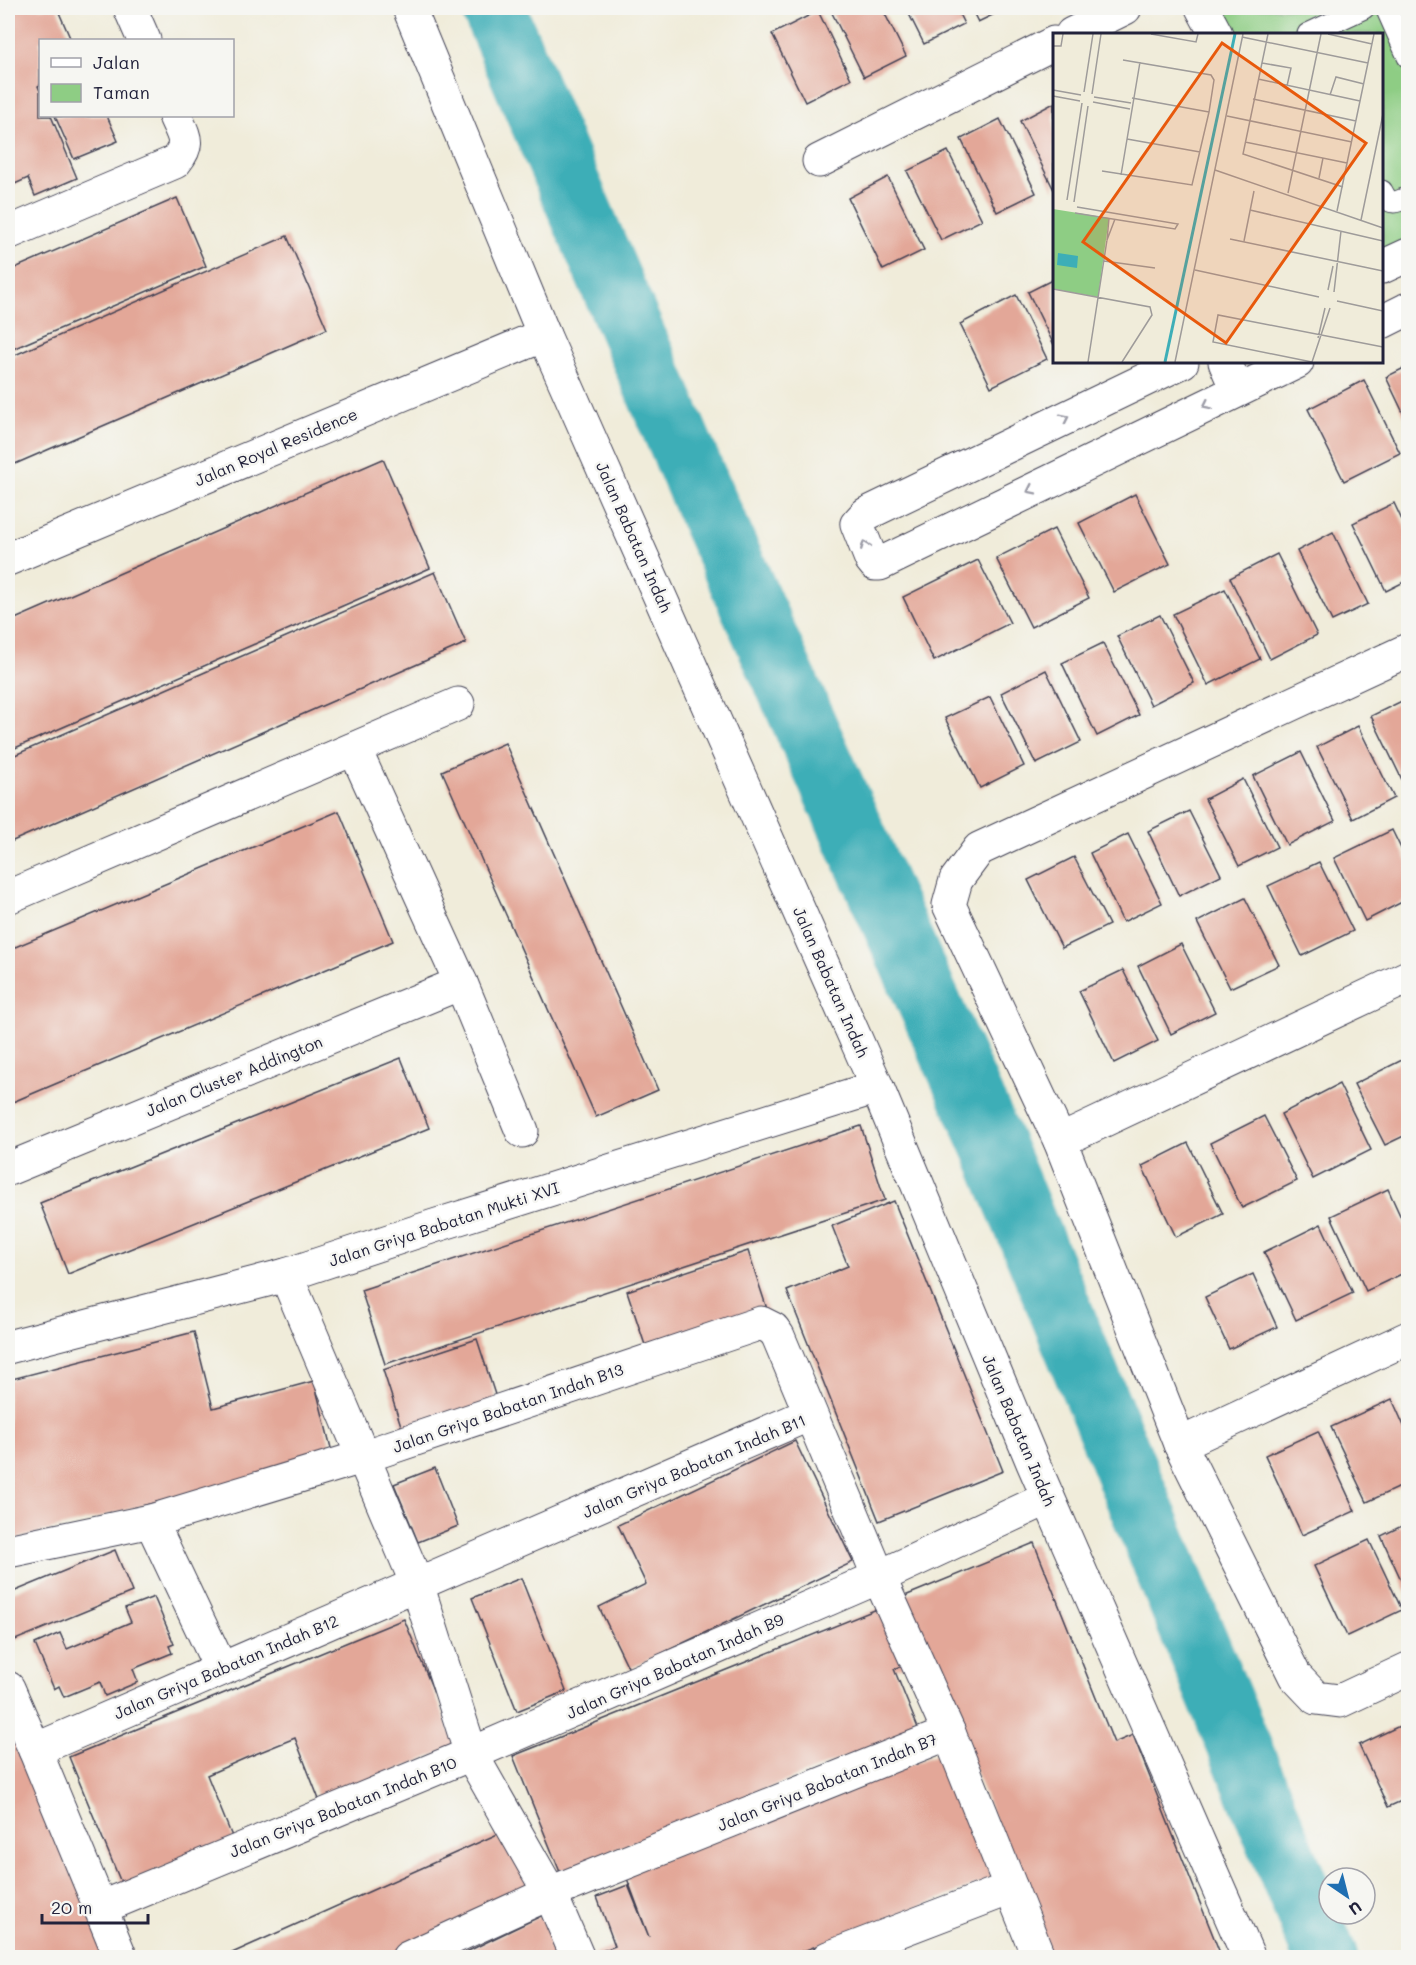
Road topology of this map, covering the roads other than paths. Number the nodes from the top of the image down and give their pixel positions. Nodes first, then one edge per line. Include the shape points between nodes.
1 (130, 8) edge
2 (409, 8) edge
3 (1125, 8) edge
4 (1202, 8) edge
5 (1364, 8) edge
6 (1386, 8) edge
7 (1074, 33) edge
8 (1215, 33) edge
9 (1310, 33) edge
10 (144, 39) edge
11 (1053, 44) edge
12 (1408, 57) edge
13 (175, 117) edge
14 (819, 161) dead end
15 (1383, 194) edge
16 (1408, 197) edge
17 (8, 233) edge
18 (1408, 255) edge
19 (1383, 267) edge
20 (1408, 309) edge
21 (1383, 322) edge
22 (544, 335) junction
23 (1180, 363) edge
24 (1292, 363) edge
25 (1231, 376) edge
26 (8, 559) edge
27 (1408, 650) edge
28 (458, 704) dead end
29 (355, 750) junction
30 (8, 897) edge
31 (1408, 977) edge
32 (461, 983) junction
33 (877, 1087) junction
34 (522, 1131) dead end
35 (1060, 1141) junction
36 (8, 1169) edge
37 (286, 1275) junction
38 (1408, 1338) edge
39 (8, 1347) edge
40 (810, 1414) junction
41 (1180, 1444) junction
42 (362, 1457) junction
43 (1048, 1498) junction
44 (151, 1521) junction
45 (8, 1551) edge
46 (879, 1577) junction
47 (417, 1584) junction
48 (221, 1669) junction
49 (1408, 1669) edge
50 (8, 1688) edge
51 (949, 1733) junction
52 (35, 1750) junction
53 (471, 1755) junction
54 (1011, 1888) junction
55 (550, 1893) junction
56 (100, 1908) junction
57 (122, 1958) edge
58 (408, 1958) edge
59 (578, 1958) edge
60 (828, 1958) edge
61 (1039, 1958) edge
62 (1250, 1958) edge

1 - 10 street
2 - 22 street, Jalan Babatan Indah
3 - 7 street
4 - 8 street
5 - 9 lane
6 - 12 lane
11 - 14 street
13 - 17 street via 186,141 175,162
15 - 16 lane via 1390,202
18 - 19 street
20 - 21 street
22 - 26 street, Jalan Royal Residence
22 - 33 street, Jalan Babatan Indah
25 -> 23 street via 880,564 871,560 857,524 866,514
24 - 25 street
27 - 35 street via 979,849 956,880 950,905
28 - 29 street
29 - 30 street
29 - 32 street
31 - 35 street
32 - 34 street
32 - 36 street, Jalan Cluster Addington
33 - 37 street, Jalan Griya Babatan Mukti XVI
33 - 43 street, Jalan Babatan Indah
35 - 41 street
37 - 39 street, Jalan Griya Babatan Mukti XVI
37 - 42 street
38 - 41 street
40 - 42 street, Jalan Griya Babatan Indah B13 via 777,1336 761,1323
40 - 46 street, Jalan Griya Babatan Indah B11
40 - 47 street, Jalan Griya Babatan Indah B11
41 - 49 street via 1295,1676 1316,1698 1340,1701
42 - 44 street, Jalan Griya Babatan Indah B13
42 - 47 street
43 - 46 street, Jalan Griya Babatan Indah B9
43 - 62 street, Jalan Babatan Indah
44 - 45 street, Jalan Griya Babatan Indah B13
44 - 48 street
46 - 51 street
46 - 53 street, Jalan Griya Babatan Indah B9
47 - 48 street, Jalan Griya Babatan Indah B12
47 - 53 street
48 - 52 street, Jalan Griya Babatan Indah B12
50 - 52 street
51 - 54 street, Jalan Griya Babatan Indah B7
51 - 55 street, Jalan Griya Babatan Indah B7
52 - 56 street
53 - 55 street, Jalan Griya Babatan Indah B10
53 - 56 street, Jalan Griya Babatan Indah B10
54 - 60 street
54 - 61 street, Jalan Griya Babatan Indah B7
55 - 58 street, Jalan Griya Babatan Indah B7
55 - 59 street, Jalan Griya Babatan Indah B10
56 - 57 street

